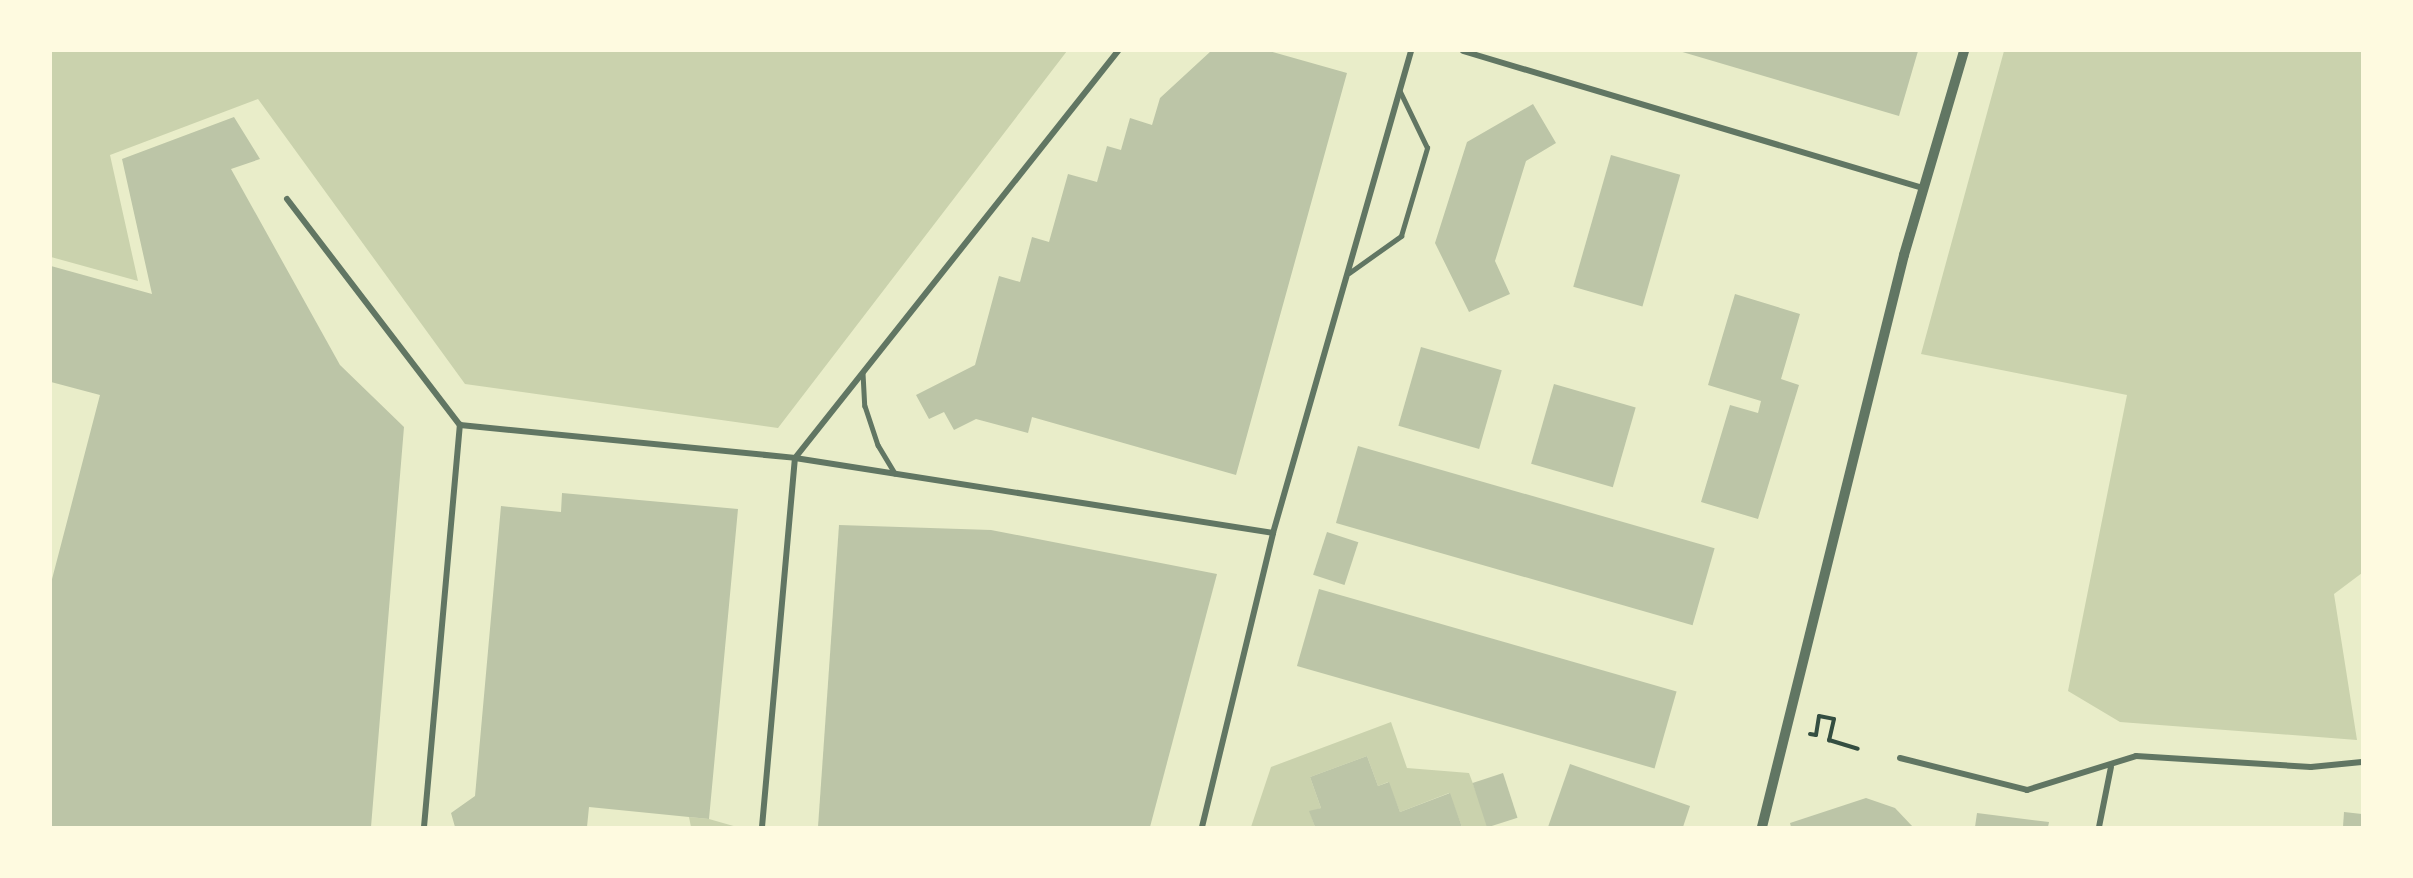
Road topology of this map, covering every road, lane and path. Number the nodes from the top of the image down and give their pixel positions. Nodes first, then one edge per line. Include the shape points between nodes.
1 (1118, 51) edge
2 (1411, 51) edge
3 (1463, 51) edge
4 (1964, 51) edge
5 (1400, 92) junction
6 (1924, 188) junction
7 (287, 199) dead end
8 (1348, 273) junction
9 (863, 373) junction
10 (460, 425) junction
11 (795, 458) junction
12 (895, 473) junction
13 (1272, 533) junction
14 (1788, 727) junction
15 (1858, 748) dead end
16 (1900, 758) dead end
17 (2362, 762) edge
18 (2111, 767) junction
19 (424, 827) edge
20 (762, 827) edge
21 (1202, 827) edge
22 (1762, 827) edge
23 (2098, 827) edge

1 - 9 street
2 - 5 street
3 - 6 street
4 - 6 street
5 - 8 street
5 - 8 lane via 1426,148 1401,236
6 - 14 street
7 - 10 street
8 - 13 street
9 - 11 street
9 - 12 lane via 865,406 878,445
10 - 11 street
10 - 19 street
11 - 12 street
11 - 20 street
12 - 13 street
13 - 21 street
14 - 15 path via 1815,735 1819,716 1834,719 1829,740
14 - 22 street
16 - 18 street via 2027,790
17 - 18 street via 2311,767 2136,756
18 - 23 street

